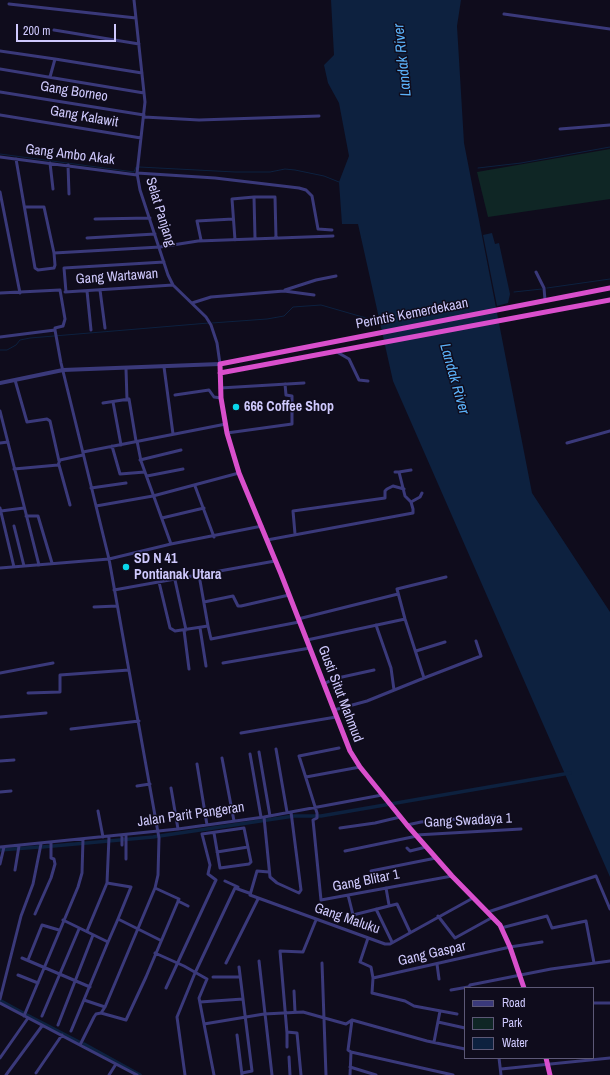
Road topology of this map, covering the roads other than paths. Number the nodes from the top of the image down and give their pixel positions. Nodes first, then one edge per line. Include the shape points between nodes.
1 (134, 0) edge
2 (9, 4) dead end
3 (504, 14) dead end
4 (136, 18) junction
5 (610, 29) edge
6 (54, 30) dead end
7 (139, 44) junction
8 (0, 51) edge
9 (55, 59) junction
10 (0, 69) edge
11 (142, 73) junction
12 (50, 77) junction
13 (0, 92) edge
14 (144, 93) junction
15 (0, 115) edge
16 (144, 116) junction
17 (319, 116) dead end
18 (610, 125) edge
19 (560, 129) dead end
20 (141, 138) junction
21 (0, 157) edge
22 (16, 159) junction
23 (50, 163) junction
24 (68, 165) junction
25 (137, 174) junction
26 (53, 189) dead end
27 (0, 192) edge
28 (69, 194) dead end
29 (254, 197) junction
30 (25, 207) junction
31 (150, 218) junction
32 (95, 219) dead end
33 (233, 219) junction
34 (332, 230) dead end
35 (155, 234) junction
36 (334, 236) dead end
37 (87, 238) dead end
38 (255, 238) junction
39 (276, 238) junction
40 (202, 240) junction
41 (235, 240) junction
42 (160, 247) junction
43 (54, 253) junction
44 (164, 262) junction
45 (536, 272) dead end
46 (336, 276) dead end
47 (174, 285) junction
48 (0, 288) edge
49 (610, 288) edge
50 (100, 290) junction
51 (87, 291) junction
52 (284, 291) junction
53 (20, 292) junction
54 (62, 292) junction
55 (66, 292) junction
56 (1, 293) edge
57 (314, 295) dead end
58 (610, 300) edge
59 (543, 301) junction
60 (192, 303) junction
61 (105, 328) dead end
62 (91, 330) dead end
63 (55, 331) junction
64 (0, 337) edge
65 (317, 345) junction
66 (337, 352) junction
67 (323, 355) junction
68 (220, 364) junction
69 (164, 367) junction
70 (126, 369) junction
71 (63, 370) junction
72 (220, 373) junction
73 (15, 380) junction
74 (368, 381) dead end
75 (0, 383) edge
76 (304, 383) dead end
77 (285, 384) junction
78 (220, 388) junction
79 (175, 395) dead end
80 (221, 398) junction
81 (127, 400) junction
82 (113, 402) junction
83 (103, 403) dead end
84 (0, 411) edge
85 (1, 423) edge
86 (226, 424) junction
87 (610, 431) edge
88 (227, 433) junction
89 (173, 434) junction
90 (136, 441) junction
91 (8, 442) junction
92 (0, 443) edge
93 (567, 443) dead end
94 (120, 444) junction
95 (112, 446) junction
96 (181, 450) dead end
97 (83, 453) junction
98 (140, 460) junction
99 (59, 463) junction
100 (14, 469) junction
101 (183, 469) dead end
102 (411, 470) dead end
103 (145, 472) junction
104 (395, 472) dead end
105 (399, 472) junction
106 (239, 474) junction
107 (147, 476) junction
108 (126, 483) dead end
109 (195, 486) junction
110 (91, 488) junction
111 (404, 489) junction
112 (422, 493) dead end
113 (153, 496) junction
114 (411, 502) junction
115 (70, 505) dead end
116 (96, 506) junction
117 (24, 508) junction
118 (204, 508) junction
119 (0, 511) edge
120 (26, 516) junction
121 (162, 518) junction
122 (14, 526) dead end
123 (262, 526) junction
124 (295, 534) junction
125 (214, 537) junction
126 (267, 540) junction
127 (172, 544) junction
128 (109, 560) junction
129 (275, 561) junction
130 (52, 564) junction
131 (39, 565) junction
132 (24, 566) junction
133 (14, 567) junction
134 (0, 568) edge
135 (199, 575) junction
136 (446, 578) dead end
137 (175, 580) junction
138 (160, 582) junction
139 (114, 590) junction
140 (398, 594) junction
141 (289, 595) junction
142 (204, 602) junction
143 (117, 606) junction
144 (94, 608) dead end
145 (405, 619) junction
146 (299, 620) junction
147 (376, 625) junction
148 (208, 626) junction
149 (200, 628) junction
150 (185, 630) junction
151 (307, 640) junction
152 (476, 641) dead end
153 (445, 642) dead end
154 (310, 648) junction
155 (416, 651) junction
156 (53, 663) dead end
157 (223, 663) dead end
158 (206, 666) dead end
159 (189, 669) dead end
160 (129, 670) junction
161 (374, 670) dead end
162 (0, 671) edge
163 (424, 678) junction
164 (324, 684) junction
165 (394, 690) junction
166 (28, 693) dead end
167 (334, 710) junction
168 (46, 713) dead end
169 (0, 717) edge
170 (336, 717) junction
171 (139, 721) junction
172 (71, 729) dead end
173 (241, 733) dead end
174 (339, 748) dead end
175 (276, 749) dead end
176 (259, 752) dead end
177 (250, 754) dead end
178 (222, 758) dead end
179 (14, 760) dead end
180 (0, 761) edge
181 (197, 764) dead end
182 (360, 767) junction
183 (306, 777) junction
184 (150, 784) junction
185 (136, 786) dead end
186 (171, 788) dead end
187 (11, 791) dead end
188 (0, 792) edge
189 (384, 796) junction
190 (315, 807) junction
191 (98, 811) dead end
192 (287, 812) junction
193 (291, 813) junction
194 (270, 816) junction
195 (494, 816) dead end
196 (263, 817) junction
197 (400, 817) junction
198 (234, 821) junction
199 (218, 824) junction
200 (207, 825) junction
201 (407, 825) junction
202 (340, 828) dead end
203 (178, 829) junction
204 (521, 829) dead end
205 (220, 831) junction
206 (158, 832) junction
207 (214, 833) junction
208 (417, 836) junction
209 (103, 837) junction
210 (109, 838) junction
211 (124, 839) junction
212 (82, 842) junction
213 (52, 843) junction
214 (41, 844) junction
215 (19, 846) junction
216 (248, 847) junction
217 (426, 847) junction
218 (407, 848) dead end
219 (2, 849) edge
220 (345, 851) dead end
221 (217, 852) junction
222 (436, 858) junction
223 (126, 860) dead end
224 (0, 864) edge
225 (15, 870) dead end
226 (371, 871) dead end
227 (269, 872) junction
228 (452, 876) junction
229 (225, 881) dead end
230 (107, 883) junction
231 (238, 887) junction
232 (155, 888) junction
233 (386, 888) junction
234 (249, 892) junction
235 (348, 895) junction
236 (473, 898) junction
237 (258, 899) junction
238 (178, 901) junction
239 (389, 905) junction
240 (188, 906) dead end
241 (376, 909) junction
242 (610, 909) edge
243 (488, 912) junction
244 (35, 914) dead end
245 (438, 916) junction
246 (493, 917) junction
247 (63, 920) junction
248 (118, 920) junction
249 (316, 920) junction
250 (501, 928) junction
251 (79, 929) junction
252 (138, 929) junction
253 (59, 930) junction
254 (87, 931) junction
255 (410, 932) junction
256 (93, 935) junction
257 (368, 938) junction
258 (160, 940) junction
259 (108, 942) junction
260 (392, 942) junction
261 (542, 942) dead end
262 (510, 947) junction
263 (155, 953) junction
264 (22, 958) dead end
265 (28, 960) junction
266 (259, 961) dead end
267 (610, 961) edge
268 (177, 962) junction
269 (322, 962) dead end
270 (226, 963) dead end
271 (594, 963) junction
272 (436, 964) junction
273 (44, 967) junction
274 (239, 967) dead end
275 (195, 973) junction
276 (59, 974) junction
277 (18, 975) dead end
278 (520, 975) junction
279 (213, 977) dead end
280 (240, 977) junction
281 (373, 978) junction
282 (439, 979) dead end
283 (74, 981) junction
284 (38, 983) junction
285 (90, 987) junction
286 (469, 987) edge
287 (524, 987) edge
288 (166, 988) dead end
289 (464, 988) edge
290 (451, 990) dead end
291 (294, 991) dead end
292 (0, 999) edge
293 (243, 999) junction
294 (84, 1000) junction
295 (200, 1002) junction
296 (0, 1003) edge
297 (594, 1003) edge
298 (610, 1003) edge
299 (104, 1006) junction
300 (440, 1011) junction
301 (286, 1012) junction
302 (295, 1012) junction
303 (101, 1013) junction
304 (264, 1014) junction
305 (457, 1014) dead end
306 (24, 1016) junction
307 (42, 1016) dead end
308 (28, 1018) junction
309 (246, 1018) junction
310 (324, 1018) junction
311 (352, 1020) junction
312 (438, 1022) junction
313 (204, 1024) junction
314 (58, 1025) dead end
315 (42, 1026) junction
316 (464, 1028) edge
317 (71, 1031) dead end
318 (287, 1032) junction
319 (237, 1035) dead end
320 (62, 1036) junction
321 (434, 1042) junction
322 (80, 1045) junction
323 (287, 1047) dead end
324 (464, 1049) edge
325 (351, 1052) junction
326 (289, 1057) dead end
327 (0, 1058) edge
328 (610, 1058) edge
329 (498, 1059) edge
330 (546, 1059) edge
331 (116, 1064) junction
332 (548, 1065) junction
333 (350, 1068) junction
334 (501, 1069) junction
335 (36, 1074) edge
336 (242, 1074) edge
337 (6, 1075) edge
338 (109, 1075) edge
339 (137, 1075) edge
340 (185, 1075) edge
341 (214, 1075) edge
342 (272, 1075) edge
343 (290, 1075) edge
344 (301, 1075) edge
345 (326, 1075) edge
346 (350, 1075) edge
347 (376, 1075) edge
348 (453, 1075) edge
349 (502, 1075) edge
350 (550, 1075) edge

1 - 4 street, Selat Panjang
2 - 4 street
3 - 5 street
4 - 7 street, Selat Panjang
6 - 7 street
7 - 11 street, Selat Panjang
8 - 9 street
9 - 11 street
9 - 12 street
10 - 12 street
11 - 14 street, Selat Panjang
12 - 14 street
13 - 16 street, Gang Borneo
14 - 16 street, Selat Panjang
15 - 20 street, Gang Kalawit
16 - 17 street, Gang Borneo via 204,120
16 - 20 street, Selat Panjang
18 - 19 street
20 - 25 street, Selat Panjang
21 - 22 street, Gang Ambo Akak
22 - 23 street, Gang Ambo Akak
22 - 30 street
23 - 24 street, Gang Ambo Akak
23 - 26 street
24 - 25 street, Gang Ambo Akak
24 - 28 street
25 - 31 street, Selat Panjang
25 - 34 street, Gang Ambo Akak via 215,178 306,190 312,196 318,229
27 - 53 street
29 - 33 street via 232,199
29 - 38 street
29 - 39 street via 275,197
30 - 43 street via 44,207
30 - 43 street via 36,270 55,267
31 - 32 street
31 - 35 street, Selat Panjang
33 - 40 street via 197,221
33 - 41 street
35 - 37 street
35 - 42 street, Selat Panjang
36 - 39 street
38 - 39 street
38 - 41 street
40 - 41 street
40 - 42 street
42 - 43 street
42 - 44 street, Selat Panjang
44 - 47 street, Selat Panjang
44 - 55 street via 64,268
45 - 59 street via 544,288
46 - 52 street
47 - 50 street, Gang Wartawan
47 - 60 street, Selat Panjang
48 - 56 street
49 - 59 highway, Perintis Kemerdekaan
50 - 51 street, Gang Wartawan
50 - 61 street
51 - 55 street, Gang Wartawan
51 - 62 street
52 - 57 street
52 - 60 street via 211,297
53 - 54 street, Gang Wartawan
53 - 56 street, Gang Wartawan
54 - 55 street, Gang Wartawan
54 - 63 street via 65,320 63,326 55,328
58 - 66 highway
59 - 65 highway, Perintis Kemerdekaan
60 - 68 street, Selat Panjang via 211,325
63 - 64 street
63 - 71 street
65 - 67 highway
65 - 68 highway, Perintis Kemerdekaan
66 - 67 highway
66 - 74 street via 349,359 358,380
67 - 72 highway
68 - 69 street
68 - 72 highway, Gusti Situt Mahmud
69 - 70 street
69 - 89 street
70 - 71 street
70 - 81 street
71 - 73 street
71 - 97 street
72 - 78 highway, Gusti Situt Mahmud
73 - 75 street
73 - 99 street via 27,422 50,420
76 - 77 street
77 - 78 street
77 - 88 street via 286,395 292,396 292,424
78 - 80 highway, Gusti Situt Mahmud
79 - 80 street via 209,390 214,397
80 - 86 highway, Gusti Situt Mahmud
81 - 82 street
81 - 90 street via 129,399
82 - 83 street
82 - 94 street
84 - 85 street
85 - 91 street
86 - 88 highway, Gusti Situt Mahmud
86 - 89 street
87 - 93 street
88 - 106 highway, Gusti Situt Mahmud
89 - 90 street
90 - 94 street
90 - 98 street
91 - 92 street
91 - 100 street
94 - 95 street
95 - 97 street
95 - 103 street via 120,474
96 - 98 street
97 - 99 street
97 - 110 street
98 - 103 street
99 - 100 street
99 - 115 street
100 - 117 street
101 - 107 street
102 - 105 street
103 - 107 street
104 - 105 street
105 - 111 street
106 - 109 street
106 - 123 highway, Gusti Situt Mahmud
107 - 113 street
108 - 110 street
109 - 113 street
109 - 118 street
110 - 116 street
111 - 114 street via 405,496
111 - 124 street via 390,487 385,490 386,498 293,511
112 - 114 street
113 - 116 street
113 - 121 street
114 - 124 street via 413,513
116 - 128 street
117 - 119 street
117 - 120 street
118 - 121 street
118 - 125 street
119 - 133 street
120 - 130 street via 38,516
120 - 131 street
121 - 127 street
122 - 132 street
123 - 125 street
123 - 126 highway, Gusti Situt Mahmud
124 - 126 street
125 - 127 street
126 - 129 highway, Gusti Situt Mahmud
127 - 128 street
128 - 130 street
128 - 139 street
129 - 135 street
129 - 141 highway, Gusti Situt Mahmud
130 - 131 street
131 - 132 street
132 - 133 street
133 - 134 street
135 - 137 street
135 - 142 street
136 - 140 street via 396,589
137 - 138 street
137 - 150 street
138 - 139 street
138 - 150 street via 170,628 175,631
139 - 143 street
140 - 145 street
140 - 146 street
141 - 142 street via 241,606 238,606 234,596
141 - 146 highway, Gusti Situt Mahmud
142 - 148 street
143 - 144 street
143 - 160 street
145 - 147 street
145 - 155 street
146 - 148 street via 211,639
146 - 151 highway, Gusti Situt Mahmud
147 - 151 street
147 - 165 street via 391,668
148 - 149 street
149 - 150 street
149 - 158 street
150 - 159 street
151 - 154 highway, Gusti Situt Mahmud
152 - 163 street via 481,656
153 - 155 street
154 - 157 street
154 - 164 highway, Gusti Situt Mahmud
155 - 163 street
156 - 162 street
160 - 166 street via 60,675 60,692
160 - 171 street
161 - 164 street
163 - 165 street
164 - 167 highway, Gusti Situt Mahmud
165 - 167 street
167 - 170 highway, Gusti Situt Mahmud
168 - 169 street
170 - 173 street
170 - 182 highway, Gusti Situt Mahmud via 350,751
171 - 172 street
171 - 184 street
174 - 183 street via 299,755
175 - 192 street
176 - 194 street
177 - 196 street
178 - 198 street
179 - 180 street
181 - 200 street
182 - 183 street
182 - 189 highway, Gusti Situt Mahmud
183 - 190 street
184 - 185 street
184 - 206 street
186 - 203 street
187 - 188 street
189 - 190 street, Jalan Parit Pangeran
189 - 197 highway, Gusti Situt Mahmud
190 - 193 street, Jalan Parit Pangeran
190 - 235 street, Gang Blitar 1 via 317,815 313,820 321,899
191 - 209 street
192 - 193 street, Jalan Parit Pangeran
192 - 194 street, Jalan Parit Pangeran
193 - 227 street via 299,893 277,883 270,877
194 - 196 street, Jalan Parit Pangeran
195 - 201 street
196 - 198 street, Jalan Parit Pangeran
196 - 227 street
197 - 201 highway, Gusti Situt Mahmud
197 - 202 street
198 - 199 street, Jalan Parit Pangeran
199 - 200 street, Jalan Parit Pangeran
199 - 205 street
200 - 203 street, Jalan Parit Pangeran
201 - 208 highway, Gusti Situt Mahmud
203 - 206 street, Jalan Parit Pangeran
204 - 208 street, Gang Swadaya 1
205 - 207 street
205 - 216 street via 243,828
206 - 211 street, Jalan Parit Pangeran
206 - 232 street via 158,875
207 - 221 street
207 - 268 street via 202,835 210,865 208,874 216,880
208 - 217 highway, Gusti Situt Mahmud
208 - 220 street, Gang Swadaya 1
209 - 210 street, Jalan Parit Pangeran
209 - 212 street, Jalan Parit Pangeran
210 - 211 street, Jalan Parit Pangeran
210 - 230 street
211 - 223 street
212 - 213 street, Jalan Parit Pangeran
212 - 247 street via 82,873
213 - 214 street, Jalan Parit Pangeran
213 - 244 street via 51,858 54,859 54,864 51,878
214 - 215 street, Jalan Parit Pangeran
214 - 292 street via 33,884 21,916
215 - 219 street, Jalan Parit Pangeran
215 - 225 street
216 - 221 street
216 - 221 street via 250,863 222,868 219,866
217 - 218 street via 410,851
217 - 222 highway, Gusti Situt Mahmud
219 - 224 street
222 - 226 street
222 - 228 highway, Gusti Situt Mahmud
227 - 234 street via 257,871
228 - 233 street, Gang Blitar 1
228 - 236 highway, Gusti Situt Mahmud
229 - 231 street
230 - 248 street via 131,887
230 - 254 street
231 - 234 street
231 - 275 street via 230,898
232 - 238 street via 178,898
232 - 252 street
233 - 235 street, Gang Blitar 1
233 - 239 street
234 - 237 street, Gang Maluku via 252,897
235 - 241 street via 353,915
236 - 243 highway, Gusti Situt Mahmud
236 - 245 street, Gang Maluku
237 - 249 street, Gang Maluku
237 - 270 street
238 - 240 street
238 - 258 street
239 - 241 street
239 - 255 street via 397,904
241 - 260 street
242 - 243 street via 596,876
243 - 246 highway, Gusti Situt Mahmud
245 - 246 street via 454,938
245 - 255 street, Gang Maluku
246 - 250 highway, Gusti Situt Mahmud
247 - 251 street
247 - 253 street
248 - 252 street
248 - 259 street
249 - 257 street, Gang Maluku
249 - 301 street via 303,952 280,951
250 - 262 highway, Gusti Situt Mahmud
250 - 271 street via 547,916 552,928 586,921
251 - 254 street
251 - 276 street
252 - 258 street
252 - 299 street
253 - 265 street via 42,925
253 - 273 street
254 - 256 street
255 - 260 street, Gang Maluku
256 - 259 street
256 - 283 street
257 - 260 street, Gang Maluku via 385,944
257 - 281 street via 360,962 371,967
258 - 263 street
259 - 285 street
261 - 262 street, Gang Gaspar
262 - 272 street, Gang Gaspar
262 - 278 highway, Gusti Situt Mahmud
263 - 268 street
263 - 303 street via 126,1020
264 - 265 street
265 - 273 street
266 - 304 street
267 - 271 street
268 - 275 street
268 - 288 street
269 - 310 street
271 - 278 street
272 - 281 street, Gang Gaspar
272 - 282 street
273 - 276 street
273 - 284 street
274 - 280 street
275 - 295 street via 207,979
275 - 340 street via 177,1017
276 - 283 street
276 - 307 street
277 - 284 street
278 - 286 street
278 - 287 highway, Gusti Situt Mahmud
279 - 280 street
280 - 293 street
281 - 300 street via 371,992
283 - 285 street
283 - 314 street
284 - 306 street
285 - 294 street
289 - 290 street
291 - 302 street
293 - 295 street
293 - 309 street
294 - 299 street
294 - 317 street
295 - 313 street
296 - 306 street
297 - 298 street
299 - 303 street
300 - 305 street
300 - 312 street
301 - 302 street
301 - 304 street
301 - 318 street
302 - 310 street
303 - 322 street via 94,1017
304 - 309 street
304 - 342 street
306 - 308 street
308 - 315 street
308 - 327 street
309 - 313 street
309 - 336 street via 252,1071
310 - 311 street via 346,1024
310 - 345 street
311 - 321 street
311 - 325 street via 348,1050
312 - 316 street
312 - 321 street
313 - 341 street
315 - 320 street
315 - 337 street
318 - 323 street
318 - 344 street via 297,1033
319 - 336 street
320 - 322 street
320 - 335 street
321 - 324 street
322 - 331 street
325 - 333 street
325 - 348 street
326 - 343 street
328 - 332 street
329 - 334 street
330 - 332 highway
331 - 338 street
331 - 339 street
332 - 334 street
332 - 350 highway
333 - 346 street
333 - 347 street
334 - 349 street

